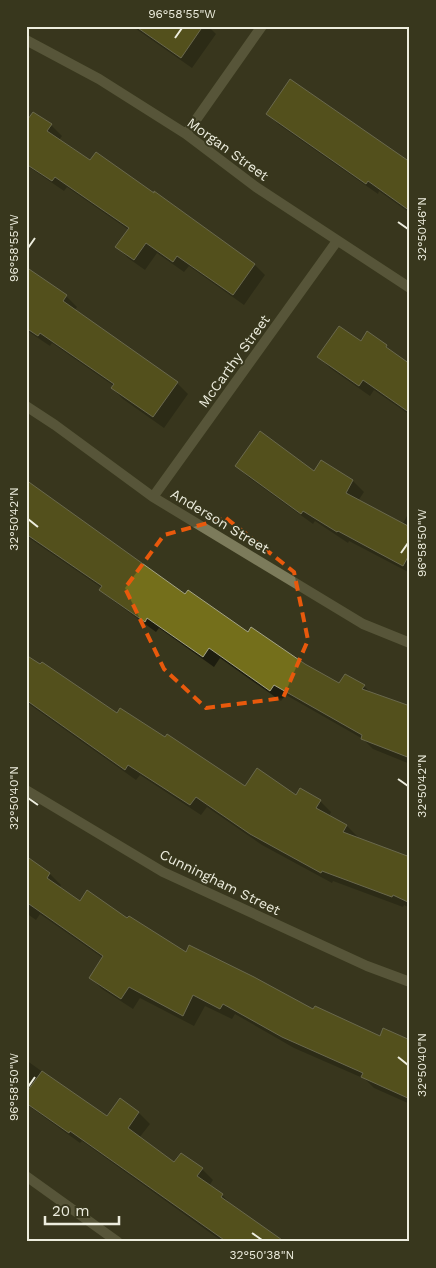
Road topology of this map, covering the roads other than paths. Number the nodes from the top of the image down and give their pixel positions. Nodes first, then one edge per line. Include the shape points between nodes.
1 (262, 26) edge
2 (26, 40) edge
3 (186, 134) junction
4 (337, 241) junction
5 (410, 288) edge
6 (26, 406) edge
7 (153, 497) junction
8 (410, 643) edge
9 (26, 790) edge
10 (410, 982) edge
11 (26, 1176) edge
12 (118, 1242) edge

1 - 3 street
2 - 3 street, Morgan Street via 99,79
3 - 4 street, Morgan Street via 256,187
4 - 5 street, Morgan Street
4 - 7 street, McCarthy Street
6 - 7 street, Anderson Street
7 - 8 street, Anderson Street via 363,624
9 - 10 street, Cunningham Street via 163,872 367,966
11 - 12 street

